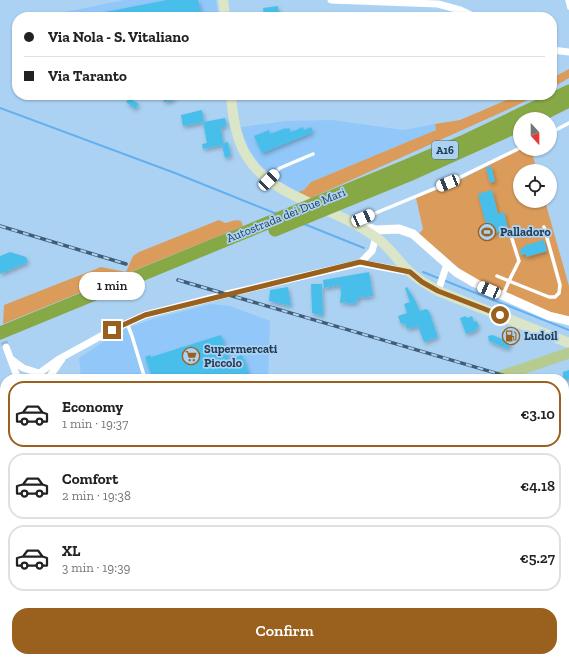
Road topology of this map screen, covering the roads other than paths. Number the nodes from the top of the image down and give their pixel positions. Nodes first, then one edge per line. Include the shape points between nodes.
1 (223, 0) edge
2 (332, 0) edge
3 (567, 0) edge
4 (569, 8) edge
5 (224, 12) edge
6 (465, 12) edge
7 (557, 51) edge
8 (569, 52) edge
9 (569, 82) edge
10 (557, 89) edge
11 (569, 91) edge
12 (557, 97) edge
13 (232, 100) edge
14 (536, 100) edge
15 (550, 100) edge
16 (569, 101) edge
17 (547, 112) edge
18 (569, 123) edge
19 (513, 129) edge
20 (557, 129) edge
21 (513, 151) edge
22 (313, 154) dead end
23 (269, 180) junction
24 (325, 204) junction
25 (353, 223) junction
26 (544, 227) dead end
27 (386, 231) junction
28 (248, 236) junction
29 (376, 237) junction
30 (512, 239) dead end
31 (360, 262) junction
32 (447, 264) junction
33 (410, 272) junction
34 (496, 276) dead end
35 (510, 281) junction
36 (440, 283) junction
37 (503, 296) junction
38 (569, 321) edge
39 (127, 323) junction
40 (0, 333) edge
41 (569, 343) edge
42 (3, 345) edge
43 (569, 353) edge
44 (63, 358) junction
45 (11, 359) junction
46 (39, 373) joint
47 (16, 374) edge
48 (52, 374) edge
49 (143, 374) edge
50 (508, 374) edge

1 - 5 main road
2 - 6 street via 438,4
3 - 4 lane
7 - 8 street
9 - 10 highway
11 - 12 highway, Autostrada dei Due Mari / A16
13 - 23 main road via 234,124 246,157
14 - 24 highway via 406,159
15 - 24 highway, Autostrada dei Due Mari / A16
16 - 17 highway
18 - 20 lane
19 - 24 highway, Autostrada dei Due Mari / A16 via 444,160
21 - 25 lane via 448,183
22 - 23 lane via 280,168
23 - 25 main road via 296,197
24 - 28 highway, Autostrada dei Due Mari / A16
25 - 27 street via 368,229
25 - 29 main road
26 - 35 lane via 560,286 559,293 549,298
27 - 29 street
27 - 32 street via 399,230 413,234
28 - 40 highway, Autostrada dei Due Mari / A16
28 - 42 highway, Autostrada dei Due Mari / A16
29 - 31 street via 372,250
29 - 33 main road
30 - 35 lane via 519,261
31 - 33 street
31 - 39 street via 145,315
32 - 36 street
32 - 37 street via 475,284
33 - 36 main road via 422,282
34 - 35 lane
35 - 37 lane
36 - 41 main road
37 - 38 street via 549,316
39 - 44 street
39 - 49 lane
42 - 45 street
43 - 50 main road
44 - 46 street
44 - 48 street
45 - 46 street via 23,368
45 - 47 street

